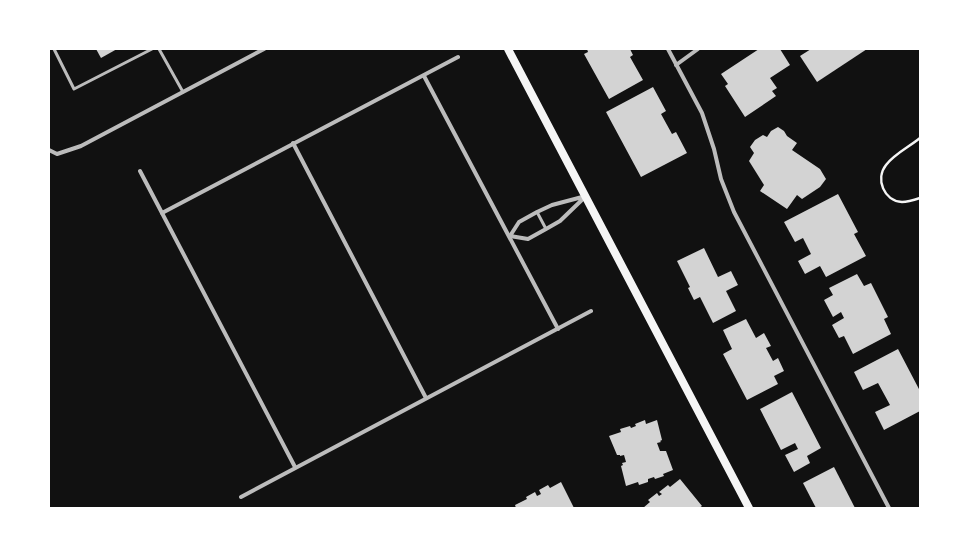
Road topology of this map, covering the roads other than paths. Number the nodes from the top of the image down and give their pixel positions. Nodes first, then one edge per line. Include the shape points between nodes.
1 (54, 49) edge
2 (152, 49) edge
3 (159, 49) edge
4 (264, 49) edge
5 (508, 49) edge
6 (668, 49) edge
7 (698, 49) edge
8 (458, 57) dead end
9 (676, 65) junction
10 (424, 76) junction
11 (183, 92) junction
12 (293, 143) junction
13 (49, 150) edge
14 (140, 171) dead end
15 (586, 196) junction
16 (537, 212) junction
17 (162, 213) junction
18 (546, 229) junction
19 (510, 236) junction
20 (591, 311) dead end
21 (558, 328) junction
22 (426, 398) junction
23 (295, 467) junction
24 (240, 497) dead end
25 (749, 508) edge
26 (889, 508) edge

1 - 2 lane via 74,89
3 - 11 lane
4 - 11 street
5 - 15 main road
6 - 9 street
7 - 9 street
8 - 10 street
9 - 26 street via 702,113 734,212
10 - 12 street
10 - 19 street
11 - 13 street via 81,146 57,154
12 - 17 street
12 - 22 street
14 - 17 street
15 - 16 street
15 - 18 street via 560,221
15 - 25 main road
16 - 18 lane
16 - 19 street via 519,222
17 - 23 street
18 - 19 street via 528,239
19 - 21 street
20 - 21 street
21 - 22 street
22 - 23 street
23 - 24 street

